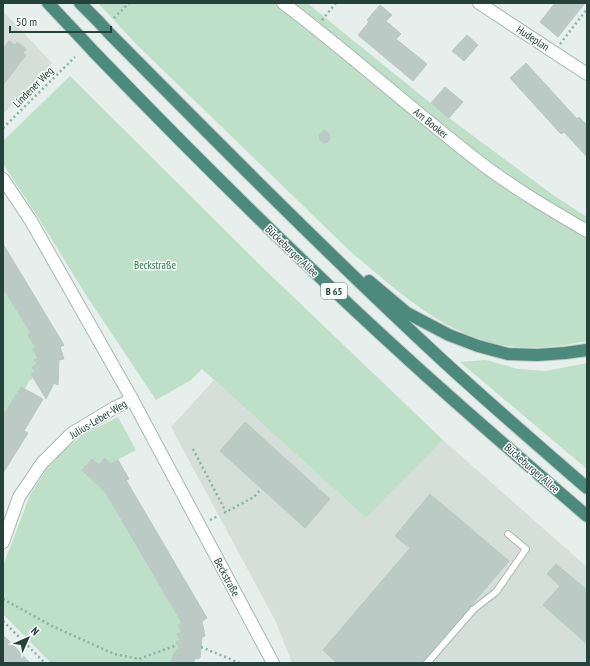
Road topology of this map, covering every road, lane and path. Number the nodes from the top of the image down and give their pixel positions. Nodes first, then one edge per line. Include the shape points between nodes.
1 (48, 3) edge
2 (80, 3) edge
3 (130, 3) edge
4 (283, 3) edge
5 (336, 3) edge
6 (479, 3) edge
7 (587, 9) edge
8 (114, 18) dead end
9 (316, 28) junction
10 (554, 52) junction
11 (75, 57) dead end
12 (587, 74) edge
13 (3, 128) edge
14 (3, 179) edge
15 (587, 231) edge
16 (348, 270) junction
17 (587, 350) edge
18 (132, 399) junction
19 (193, 449) dead end
20 (587, 488) edge
21 (262, 489) dead end
22 (587, 516) edge
23 (508, 534) dead end
24 (3, 542) edge
25 (3, 599) edge
26 (3, 621) edge
27 (178, 645) dead end
28 (201, 647) dead end
29 (45, 663) edge
30 (240, 663) edge
31 (273, 663) edge
32 (427, 663) edge

1 - 22 highway, Bückeburger Allee / B 65, bridge via 219,180 322,279 416,366
2 - 16 highway, Bückeburger Allee / B 65, bridge
3 - 8 path
4 - 9 street, Am Booker
5 - 9 path
6 - 10 street, Hudeplan
7 - 10 path
9 - 15 street, Am Booker via 483,164 544,206
10 - 12 street, Hudeplan
11 - 13 path, Lindener Weg
14 - 18 street, Beckstraße via 31,221
16 - 17 highway via 372,282 407,313 449,335 478,346 508,354 565,354
16 - 20 highway, Bückeburger Allee / B 65 via 487,401
18 - 24 street, Julius-Leber-Weg via 71,434 42,463 19,497
18 - 31 street, Beckstraße
19 - 21 path via 225,512 254,497
23 - 32 lane via 526,549 496,592 474,609
25 - 27 path via 52,626 114,654 139,659
26 - 29 path
28 - 30 path

